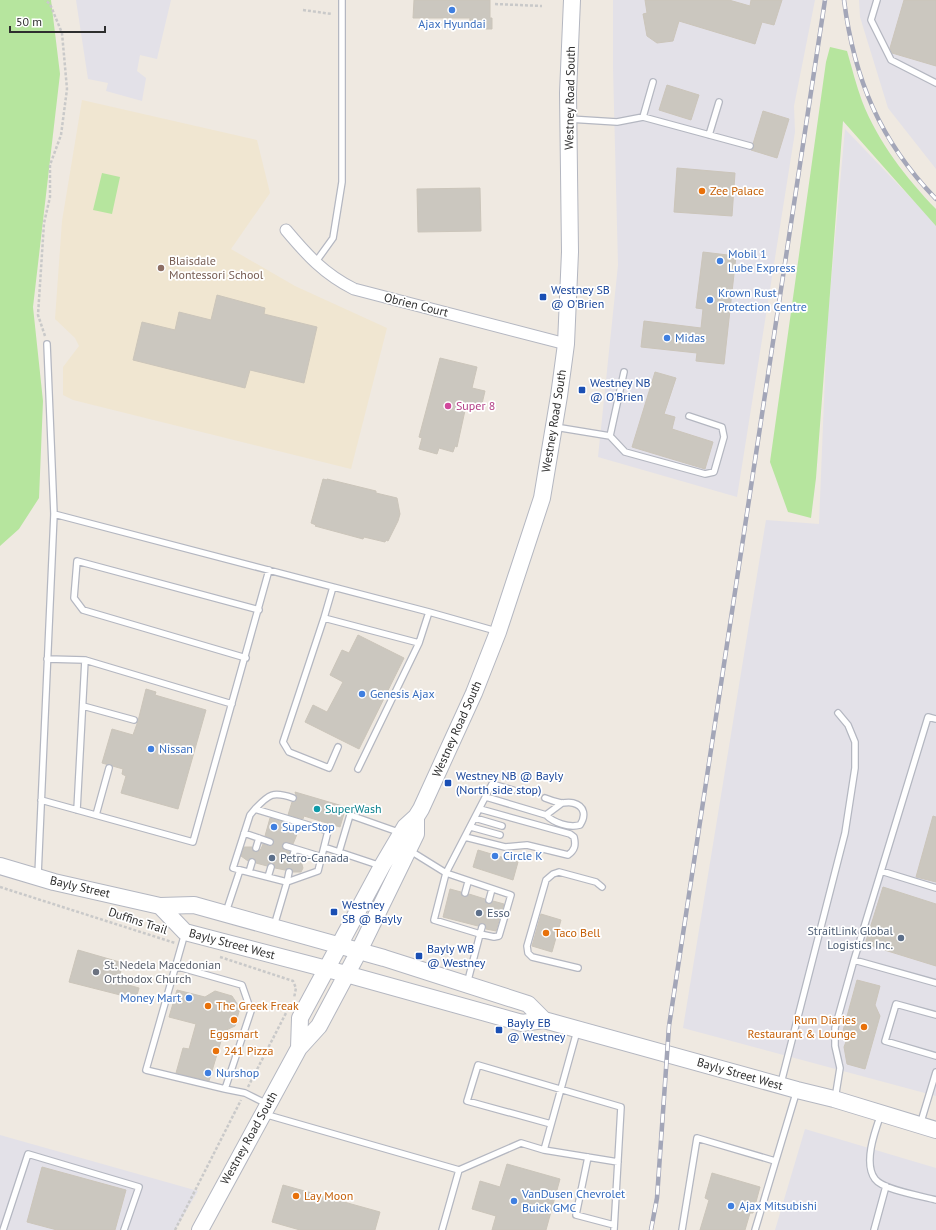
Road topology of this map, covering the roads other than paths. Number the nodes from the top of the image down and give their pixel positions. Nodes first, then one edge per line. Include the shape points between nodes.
1 (342, 0) edge
2 (572, 0) edge
3 (877, 0) edge
4 (653, 82) dead end
5 (936, 83) edge
6 (719, 102) dead end
7 (643, 117) junction
8 (569, 119) junction
9 (709, 135) junction
10 (750, 146) dead end
11 (286, 230) dead end
12 (315, 264) junction
13 (47, 344) road end
14 (566, 344) junction
15 (624, 372) dead end
16 (689, 416) dead end
17 (554, 427) junction
18 (610, 436) junction
19 (54, 514) junction
20 (269, 570) junction
21 (333, 587) junction
22 (259, 610) junction
23 (429, 612) junction
24 (324, 618) junction
25 (498, 632) junction
26 (419, 643) junction
27 (246, 658) junction
28 (47, 659) junction
29 (85, 660) junction
30 (232, 704) junction
31 (83, 706) junction
32 (838, 713) dead end
33 (936, 719) edge
34 (134, 720) dead end
35 (338, 747) dead end
36 (109, 768) dead end
37 (358, 768) dead end
38 (513, 790) dead end
39 (486, 797) junction
40 (293, 798) dead end
41 (545, 798) dead end
42 (41, 800) junction
43 (562, 803) junction
44 (255, 809) junction
45 (480, 809) junction
46 (78, 810) junction
47 (344, 813) dead end
48 (546, 814) junction
49 (96, 815) junction
50 (350, 815) junction
51 (416, 817) junction
52 (475, 818) junction
53 (502, 826) dead end
54 (471, 827) junction
55 (244, 833) junction
56 (401, 833) junction
57 (500, 836) dead end
58 (465, 837) junction
59 (259, 838) junction
60 (270, 842) dead end
61 (286, 846) dead end
62 (324, 847) junction
63 (256, 848) dead end
64 (295, 849) junction
65 (409, 850) junction
66 (339, 852) junction
67 (322, 857) junction
68 (292, 858) dead end
69 (252, 862) dead end
70 (0, 866) edge
71 (382, 866) junction
72 (272, 867) dead end
73 (240, 870) junction
74 (881, 871) junction
75 (249, 872) junction
76 (289, 872) dead end
77 (446, 874) junction
78 (38, 877) junction
79 (268, 877) junction
80 (287, 882) junction
81 (468, 882) junction
82 (602, 888) dead end
83 (936, 888) edge
84 (492, 889) junction
85 (465, 893) dead end
86 (489, 900) dead end
87 (160, 906) junction
88 (226, 914) junction
89 (274, 928) junction
90 (482, 928) dead end
91 (480, 934) junction
92 (183, 939) junction
93 (339, 946) junction
94 (359, 951) junction
95 (854, 960) junction
96 (175, 966) junction
97 (578, 968) dead end
98 (327, 969) junction
99 (346, 974) junction
100 (936, 983) edge
101 (467, 984) junction
102 (936, 1014) edge
103 (544, 1020) junction
104 (577, 1029) junction
105 (299, 1048) junction
106 (936, 1056) edge
107 (936, 1072) edge
108 (781, 1086) junction
109 (225, 1089) junction
110 (561, 1090) junction
111 (797, 1090) junction
112 (834, 1099) junction
113 (264, 1109) junction
114 (881, 1113) junction
115 (551, 1124) junction
116 (920, 1125) junction
117 (936, 1130) edge
118 (544, 1150) junction
119 (588, 1157) junction
120 (776, 1160) junction
121 (618, 1162) junction
122 (459, 1170) junction
123 (886, 1186) junction
124 (936, 1200) edge
125 (614, 1228) edge
126 (3, 1230) edge
127 (124, 1230) edge
128 (200, 1230) edge
129 (442, 1230) edge
130 (682, 1230) edge
131 (755, 1230) edge
132 (874, 1230) edge

1 - 12 lane via 342,182 334,238
2 - 8 main road, Westney Road South
3 - 5 lane via 871,20 891,60
4 - 7 lane
6 - 9 lane
7 - 8 lane via 617,122
7 - 9 lane
8 - 14 main road, Westney Road South via 570,252
9 - 10 lane
11 - 12 street, Obrien Court
12 - 14 street, Obrien Court via 354,289
13 - 19 lane
14 - 17 main road, Westney Road South
15 - 18 lane
16 - 18 lane via 722,426 724,437 714,472 705,474 625,452
17 - 18 lane
17 - 25 main road, Westney Road South via 542,498
19 - 20 lane
19 - 28 lane
20 - 21 lane
20 - 22 lane
21 - 23 lane
21 - 24 lane
22 - 27 lane
22 - 27 lane via 77,561 74,598 83,610
23 - 25 lane
23 - 26 lane
24 - 26 lane
24 - 35 lane via 284,742 289,752 329,768
25 - 51 main road, Westney Road South via 474,693
26 - 37 lane
27 - 30 lane
28 - 29 lane
28 - 42 lane
29 - 30 lane
29 - 31 lane
30 - 49 lane via 193,842
31 - 34 lane
31 - 46 lane
32 - 108 lane via 848,725 855,742 855,768 846,833
33 - 74 lane via 928,717
36 - 49 lane
38 - 39 lane via 492,784
39 - 45 lane
39 - 48 lane
40 - 44 lane via 274,794
41 - 43 lane
42 - 46 lane
42 - 78 lane
43 - 48 lane
43 - 48 lane via 572,802 581,806 584,813 580,825 572,827 551,819
44 - 55 lane via 250,815
44 - 62 lane via 328,831
45 - 52 lane
45 - 58 lane via 570,834 576,844 573,852 568,855 527,845 505,847
46 - 49 lane
47 - 50 lane
50 - 56 lane
50 - 66 lane
51 - 56 main road, Westney Road South
51 - 65 main road, Westney Road South via 416,834
52 - 53 lane
52 - 54 lane
54 - 57 lane
54 - 58 lane
55 - 59 lane
55 - 73 lane via 233,868
56 - 71 main road, Westney Road South
58 - 77 lane
59 - 60 lane
59 - 63 lane
61 - 64 lane
62 - 66 lane
62 - 67 lane
64 - 67 lane
64 - 68 lane
65 - 77 lane
65 - 94 main road, Westney Road South
66 - 71 lane
67 - 80 lane via 318,871
69 - 75 lane
70 - 78 main road, Bayly Street
71 - 93 main road, Westney Road South
72 - 79 lane
73 - 75 lane
73 - 88 lane
74 - 83 lane
74 - 95 lane
75 - 79 lane
76 - 80 lane
77 - 81 lane
77 - 91 lane via 434,920 457,924
78 - 87 main road, Bayly Street
79 - 80 lane
80 - 89 lane
81 - 84 lane
81 - 85 lane
82 - 97 lane via 596,882 559,872 546,880 527,946 528,953
84 - 86 lane
84 - 91 lane via 511,895 499,936
87 - 88 main road, Bayly Street West via 194,905
87 - 92 main road, Bayly Street West
88 - 89 main road, Bayly Street West
89 - 93 main road, Bayly Street West
90 - 91 lane
91 - 101 lane
92 - 96 lane
92 - 98 main road, Bayly Street West
93 - 94 main road, Bayly Street West
93 - 98 main road, Westney Road South
94 - 99 main road, Westney Road South
94 - 101 main road, Bayly Street West
95 - 100 lane
95 - 112 lane via 836,1028 835,1046 840,1068
96 - 109 lane via 242,985 251,1011
96 - 109 lane via 146,1070
98 - 99 main road, Bayly Street West
98 - 105 main road, Westney Road South via 300,1018
99 - 103 main road, Bayly Street West via 522,1023
99 - 105 main road, Westney Road South via 319,1026
101 - 103 main road, Bayly Street West via 528,1004
102 - 106 lane via 896,1004 885,1041
103 - 104 main road, Bayly Street West
104 - 108 main road, Bayly Street West
104 - 110 lane
105 - 113 main road, Westney Road South
107 - 116 lane
108 - 111 main road, Bayly Street West
109 - 113 lane via 245,1093
110 - 115 lane
110 - 115 lane via 478,1065 467,1100
110 - 121 lane via 621,1107
111 - 112 main road, Bayly Street West
111 - 120 lane
112 - 114 main road, Bayly Street West
113 - 122 lane
113 - 128 main road, Westney Road South
114 - 116 main road, Bayly Street West
114 - 123 lane via 871,1145 871,1170 876,1180
115 - 118 lane
116 - 117 main road, Bayly Street West
118 - 119 lane
118 - 122 lane via 521,1143
119 - 121 lane
119 - 125 lane via 576,1215
120 - 130 lane via 697,1138
120 - 131 lane
121 - 125 lane
122 - 129 lane
123 - 124 lane
123 - 132 lane
126 - 127 lane via 28,1154 139,1187

